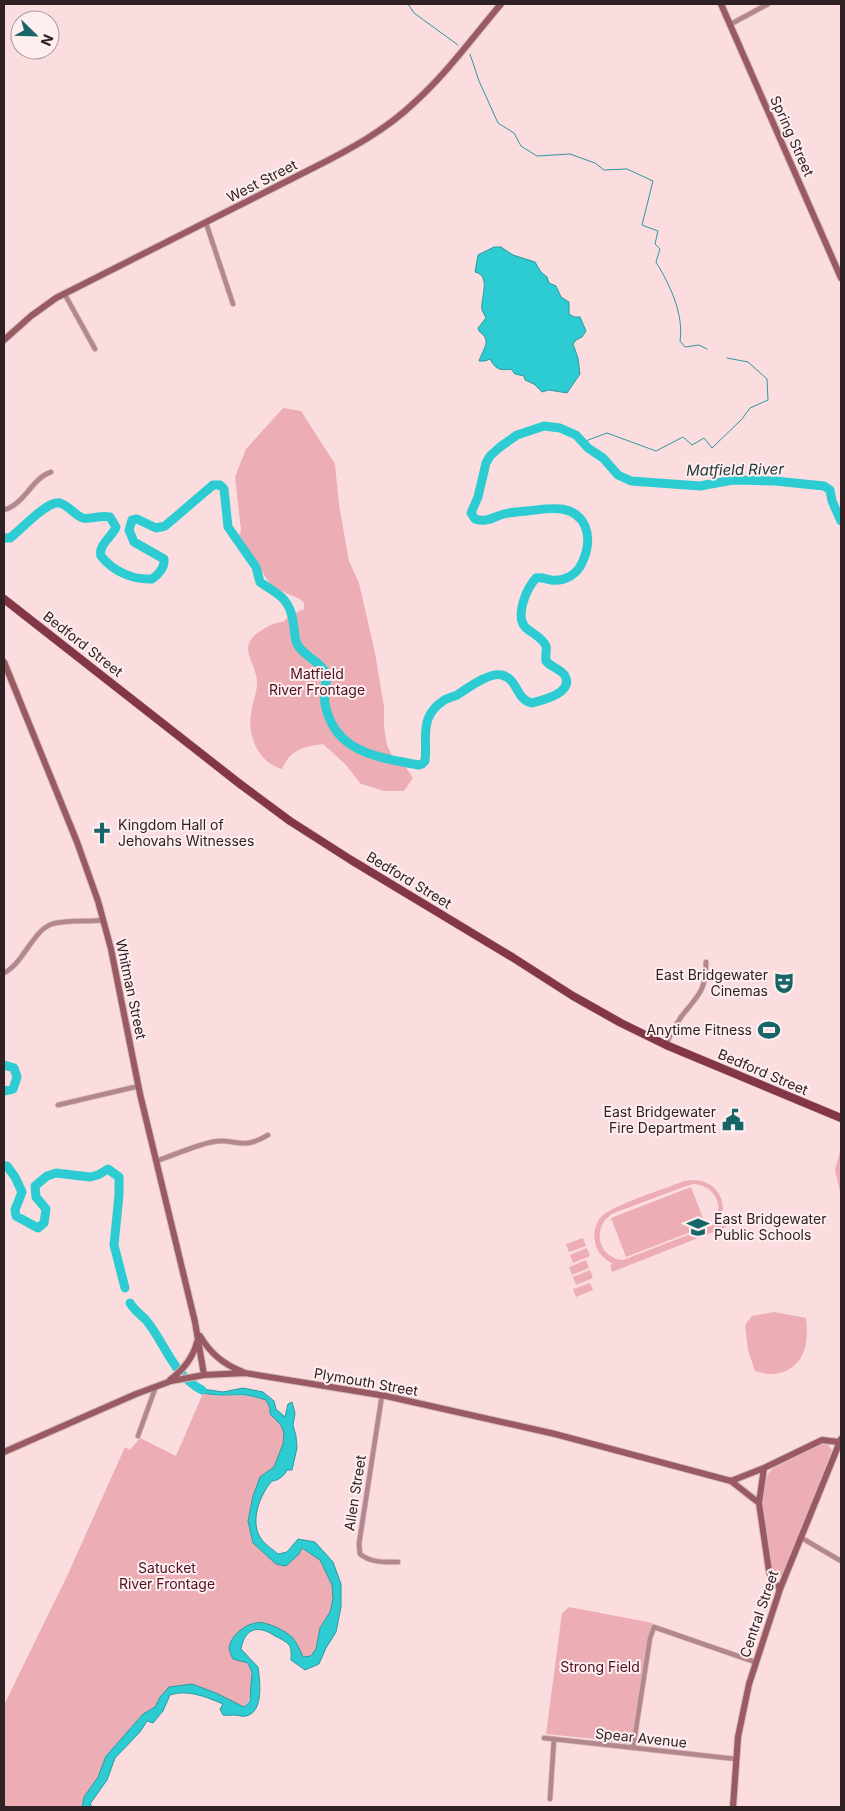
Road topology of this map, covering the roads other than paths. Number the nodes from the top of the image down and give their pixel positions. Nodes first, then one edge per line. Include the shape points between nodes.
1 (500, 4) edge
2 (721, 4) edge
3 (768, 4) edge
4 (731, 24) junction
5 (206, 223) junction
6 (841, 278) edge
7 (64, 293) junction
8 (233, 304) dead end
9 (4, 340) edge
10 (95, 349) dead end
11 (51, 472) dead end
12 (4, 510) edge
13 (4, 598) edge
14 (4, 662) edge
15 (103, 920) junction
16 (706, 962) dead end
17 (4, 973) edge
18 (666, 1045) junction
19 (139, 1086) junction
20 (58, 1105) dead end
21 (841, 1118) edge
22 (268, 1135) dead end
23 (156, 1161) junction
24 (198, 1333) junction
25 (245, 1373) junction
26 (180, 1376) junction
27 (201, 1376) junction
28 (156, 1386) junction
29 (382, 1395) junction
30 (138, 1436) dead end
31 (840, 1440) edge
32 (4, 1452) edge
33 (764, 1468) junction
34 (731, 1482) junction
35 (759, 1503) junction
36 (800, 1537) junction
37 (841, 1561) edge
38 (398, 1562) dead end
39 (780, 1589) junction
40 (755, 1662) junction
41 (544, 1738) dead end
42 (554, 1740) junction
43 (633, 1748) junction
44 (736, 1759) junction
45 (550, 1799) dead end
46 (733, 1807) edge

1 - 5 main road, West Street via 422,95 388,123 335,157
2 - 4 main road, Spring Street
3 - 4 street
4 - 6 main road, Spring Street
5 - 7 main road, West Street
5 - 8 street
7 - 9 main road, West Street via 35,312
7 - 10 street
11 - 12 street via 42,475 14,505
13 - 18 main road, Bedford Street via 229,776 300,827 583,1002
14 - 15 main road, Whitman Street via 82,855
15 - 17 street via 48,926
15 - 19 main road, Whitman Street
16 - 18 street via 703,988 676,1024
18 - 21 main road, Bedford Street
19 - 20 street
19 - 23 main road, Whitman Street
22 - 23 street via 247,1144 213,1142
23 - 24 main road, Whitman Street
24 - 25 main road via 218,1359
24 - 26 main road via 194,1352
24 - 27 main road, Whitman Street
25 - 27 main road, Plymouth Street
25 - 29 main road, Plymouth Street
26 - 27 main road, Plymouth Street
26 - 28 main road, Plymouth Street
28 - 30 street
28 - 32 main road, Plymouth Street
29 - 34 main road, Plymouth Street via 555,1434
29 - 38 street, Allen Street via 359,1544 360,1554 364,1557
31 - 33 main road via 822,1440
31 - 36 main road, Central Street
33 - 34 main road
33 - 35 main road
34 - 35 main road, Plymouth Street
35 - 39 main road via 768,1571
36 - 37 street
36 - 39 main road, Central Street
39 - 40 main road, Central Street
40 - 43 street via 654,1628
40 - 44 main road, Central Street via 743,1710
41 - 42 street, Spear Avenue
42 - 43 street, Spear Avenue
42 - 45 street
43 - 44 street, Spear Avenue
44 - 46 main road, Central Street

